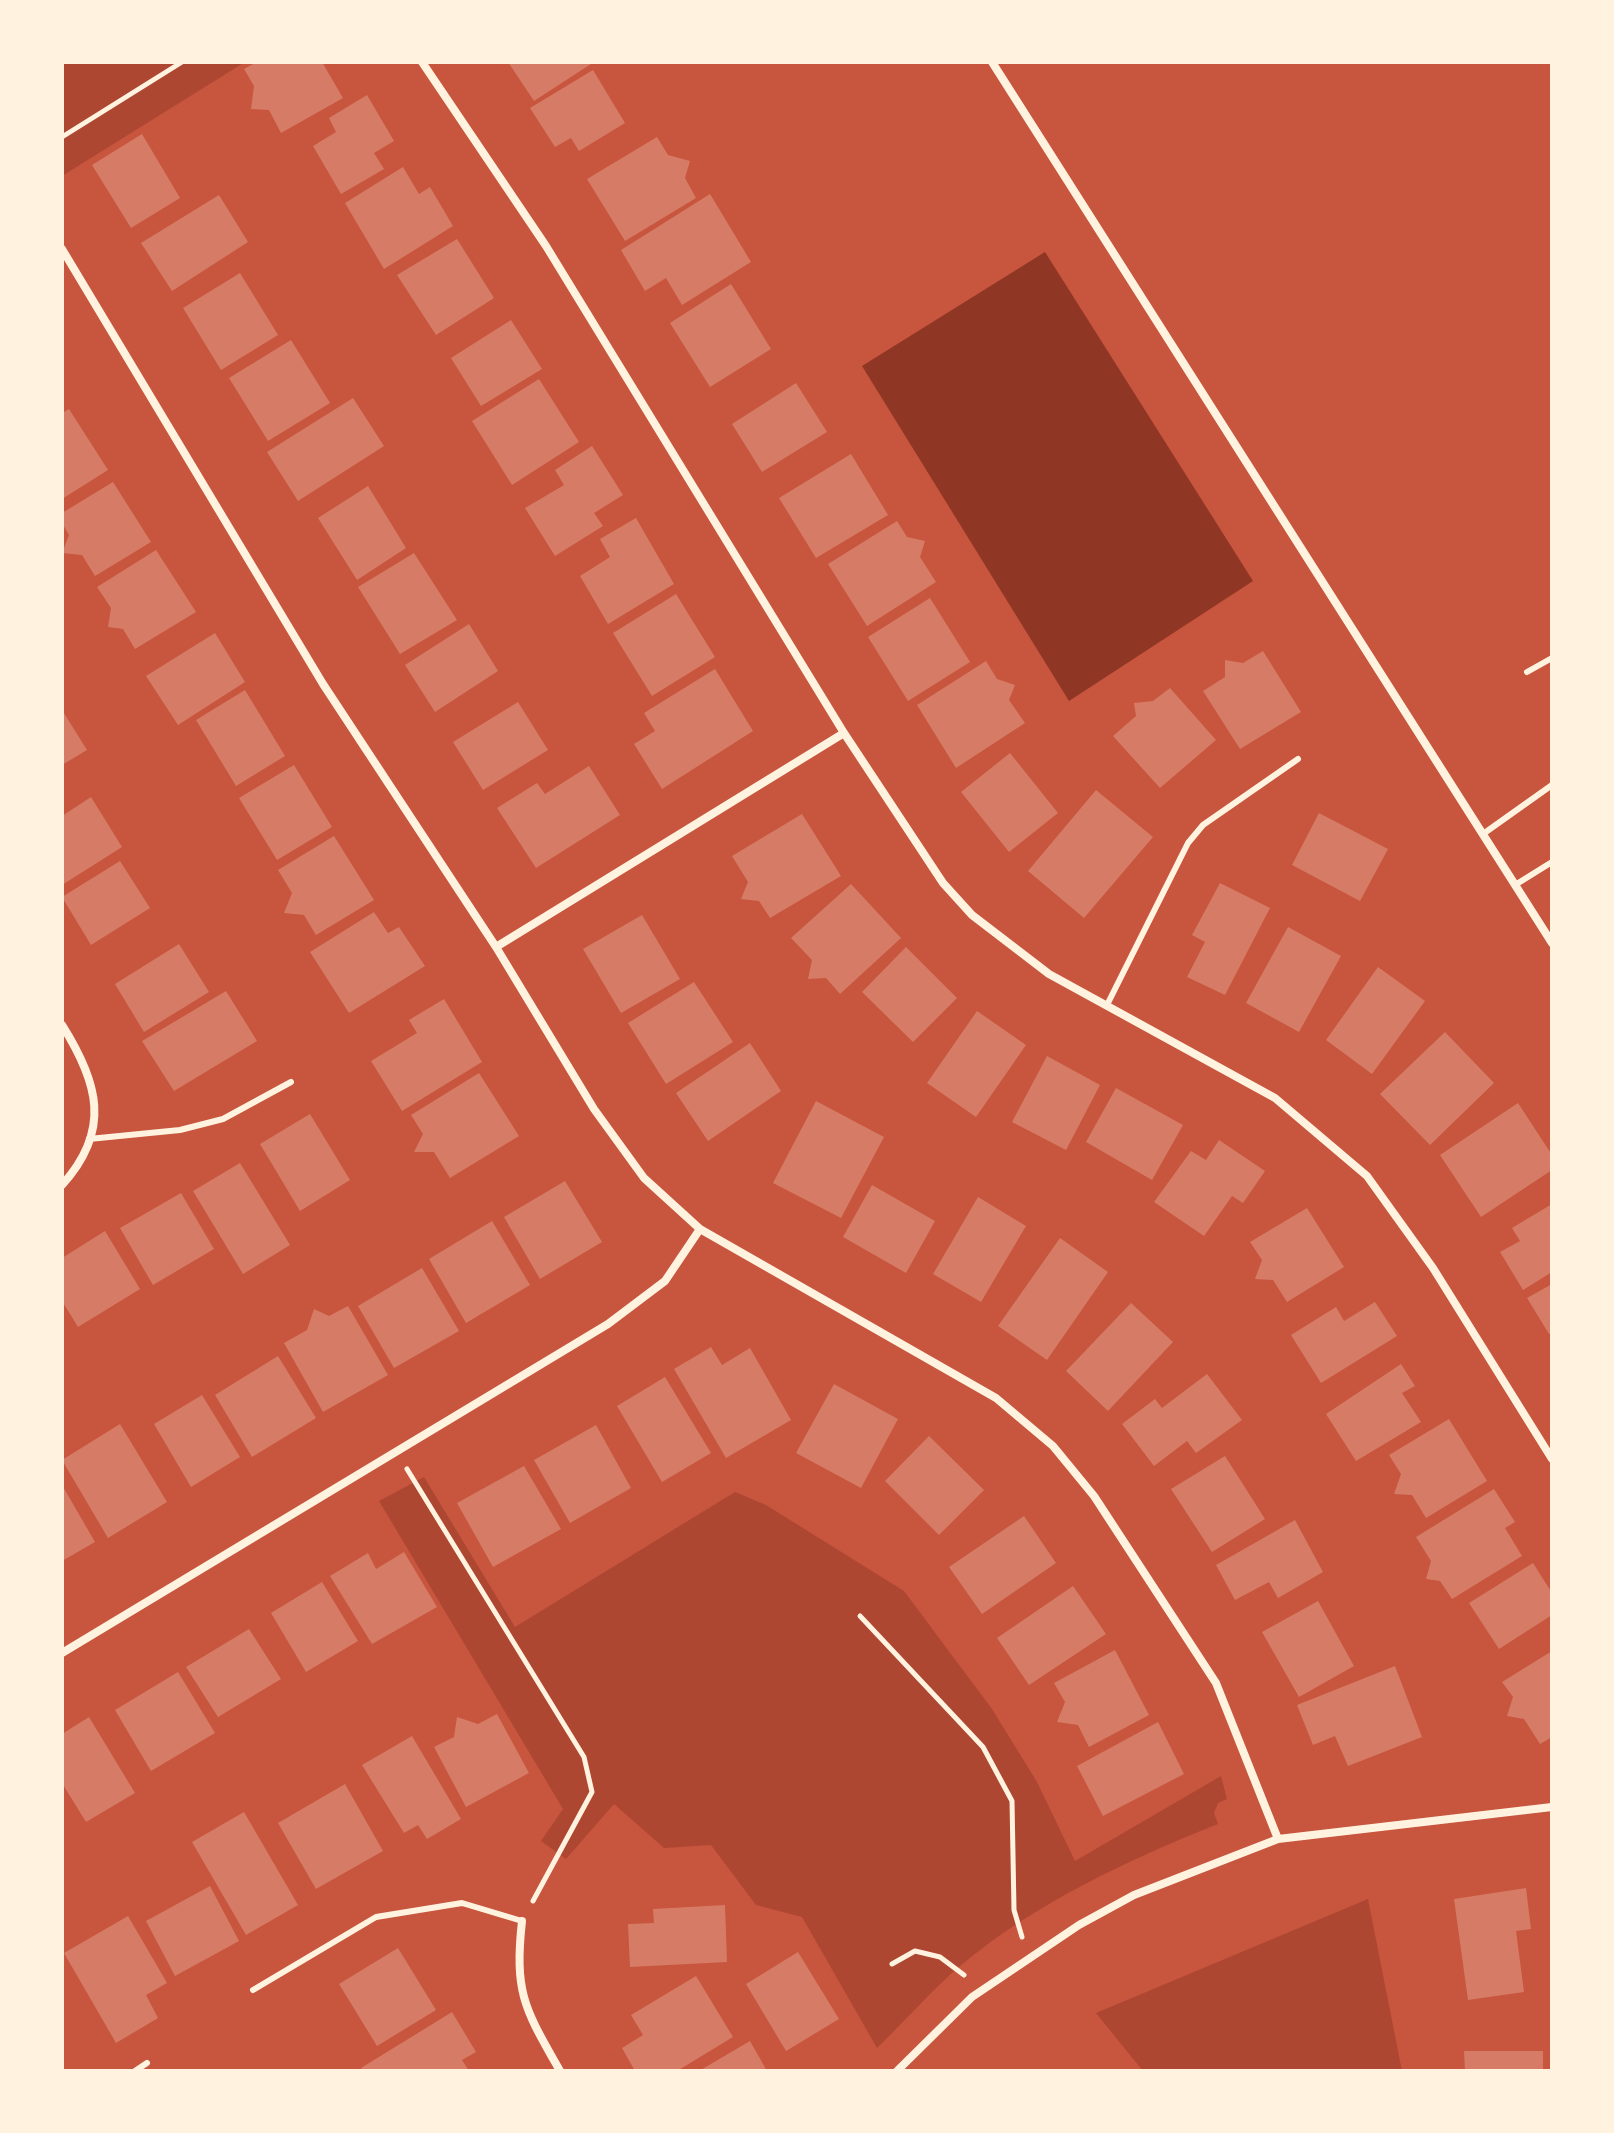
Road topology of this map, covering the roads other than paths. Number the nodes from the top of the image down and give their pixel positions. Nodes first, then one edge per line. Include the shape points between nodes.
1 (422, 62) edge
2 (992, 62) edge
3 (62, 249) edge
4 (1552, 658) edge
5 (1527, 672) dead end
6 (844, 733) junction
7 (1298, 759) dead end
8 (1552, 785) edge
9 (1483, 834) junction
10 (1552, 862) edge
11 (1515, 885) junction
12 (1552, 943) edge
13 (496, 947) junction
14 (1107, 1005) junction
15 (62, 1025) edge
16 (291, 1082) dead end
17 (89, 1139) junction
18 (62, 1185) edge
19 (700, 1229) junction
20 (1552, 1459) edge
21 (62, 1653) edge
22 (1552, 1807) edge
23 (1278, 1839) junction
24 (522, 1921) joint
25 (253, 1990) dead end
26 (147, 2063) dead end
27 (903, 2069) edge
28 (135, 2071) edge
29 (560, 2071) edge

1 - 6 street via 546,246
2 - 9 street
3 - 13 street via 323,684
4 - 5 lane
6 - 13 street
6 - 14 street via 943,883 972,915 1049,974
7 - 14 lane via 1203,825 1188,843
8 - 9 lane
9 - 11 street
10 - 11 lane
11 - 12 street
13 - 19 street via 602,1121 644,1178
14 - 20 street via 1275,1098 1367,1176 1433,1268
15 - 17 street via 94,1093 97,1108
16 - 17 lane via 223,1119 180,1130
17 - 18 street via 80,1165
19 - 21 street via 665,1281 608,1324
19 - 23 street via 996,1398 1053,1446 1094,1496 1216,1683
22 - 23 street
23 - 27 street via 1134,1895 1028,1957 982,1989
24 - 25 lane via 462,1903 376,1917
24 - 29 street via 517,1967 522,1995
26 - 28 lane

